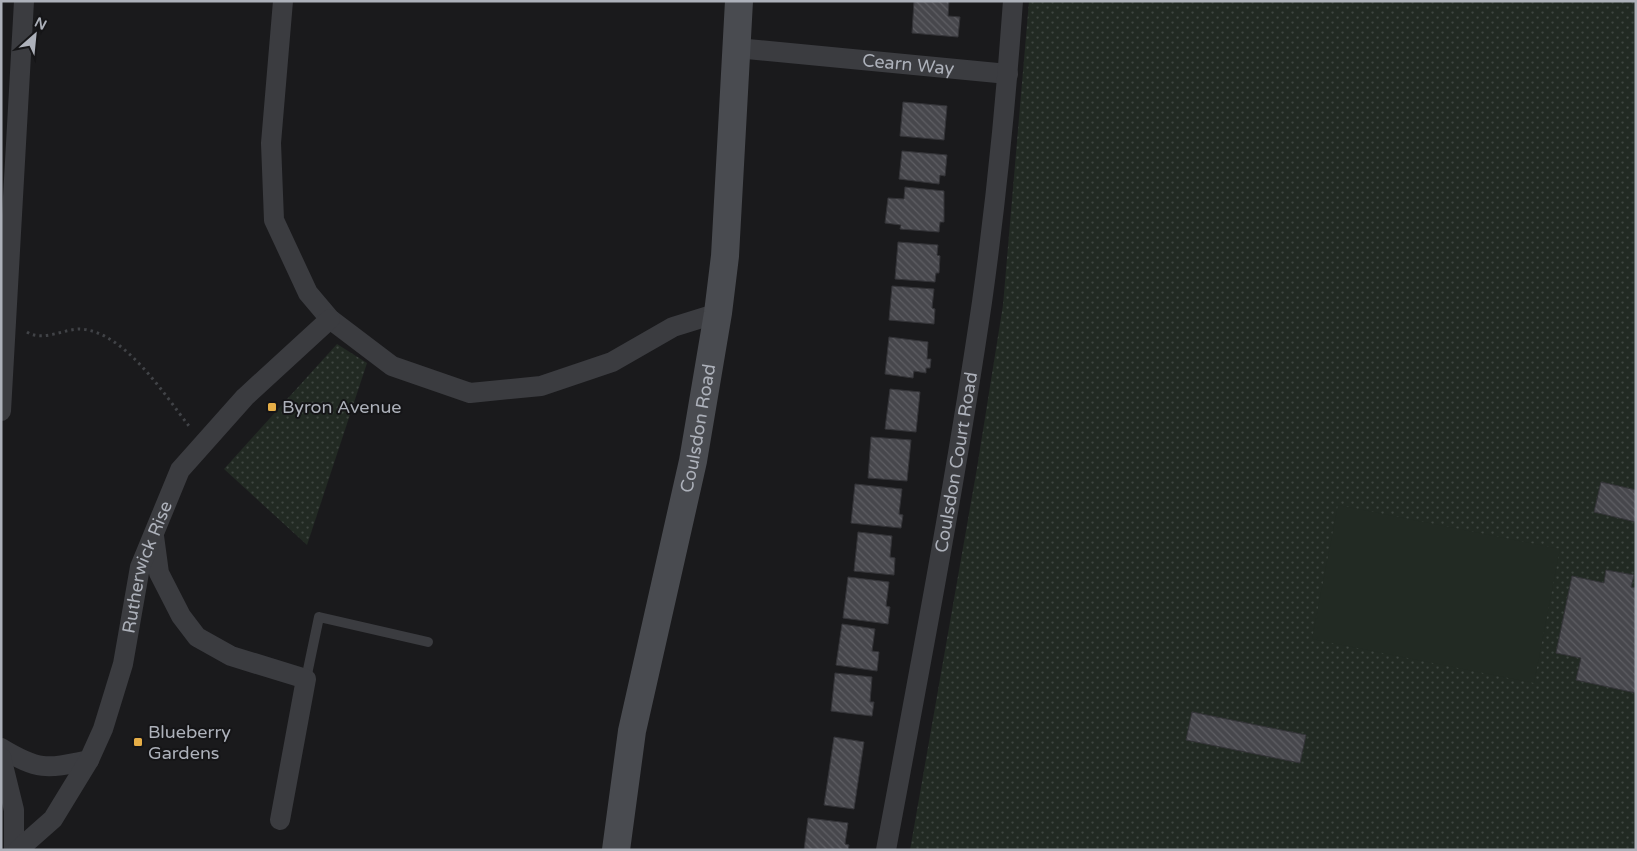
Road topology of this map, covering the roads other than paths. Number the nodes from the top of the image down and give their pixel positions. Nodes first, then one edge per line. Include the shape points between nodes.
1 (24, 1) edge
2 (283, 1) edge
3 (739, 1) edge
4 (1014, 1) edge
5 (737, 48) junction
6 (1008, 74) junction
7 (718, 313) junction
8 (330, 319) junction
9 (4, 327) edge
10 (1, 411) edge
11 (154, 536) junction
12 (428, 642) dead end
13 (306, 679) junction
14 (1, 748) edge
15 (1, 757) edge
16 (89, 760) junction
17 (280, 820) dead end
18 (14, 850) edge
19 (18, 850) edge
20 (616, 850) edge
21 (886, 850) edge

1 - 9 street
2 - 8 street via 271,143 274,220 308,293
3 - 5 main road, Coulsdon Road
4 - 6 street
5 - 6 street, Cearn Way
5 - 7 main road, Coulsdon Road via 725,256
6 - 21 street, Coulsdon Court Road via 982,300 941,550
7 - 8 street via 672,328 612,362 541,386 470,393 392,366
7 - 20 main road, Coulsdon Road via 693,461 632,731
8 - 11 street, Rutherwick Rise via 245,397 180,470
9 - 10 street
11 - 13 street via 159,573 181,616 197,637 230,656
11 - 16 street, Rutherwick Rise via 140,567 123,664
12 - 13 lane via 319,617
13 - 17 street
14 - 16 street via 27,764 53,768
15 - 18 street via 14,810
16 - 19 street, Rutherwick Rise via 53,819

